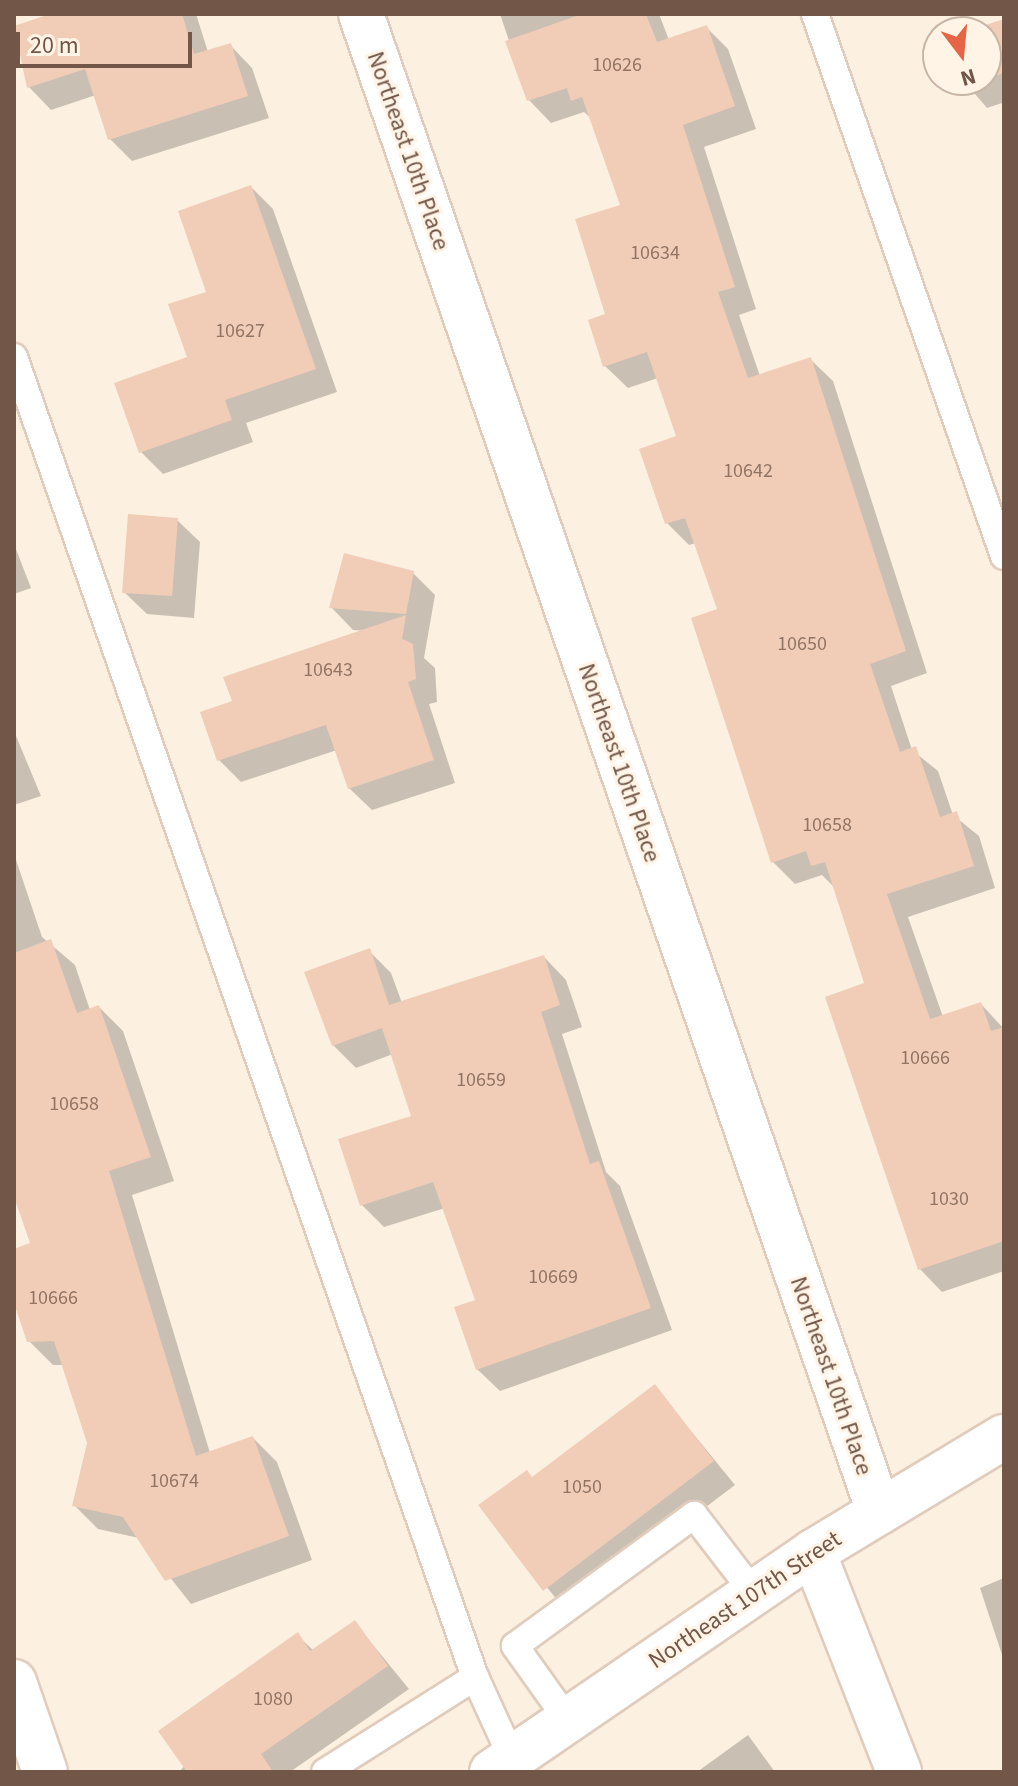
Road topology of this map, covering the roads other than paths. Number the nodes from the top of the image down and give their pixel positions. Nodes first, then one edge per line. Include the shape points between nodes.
1 (361, 14) edge
2 (815, 14) edge
3 (14, 357) edge
4 (1004, 556) edge
5 (1004, 1437) edge
6 (879, 1512) junction
7 (813, 1552) junction
8 (753, 1592) junction
9 (475, 1677) junction
10 (14, 1682) edge
11 (567, 1719) junction
12 (502, 1765) edge
13 (45, 1772) edge
14 (325, 1772) edge
15 (899, 1772) edge

1 - 6 street, Northeast 10th Place
2 - 4 lane
3 - 9 lane
5 - 6 street, Northeast 107th Street
6 - 7 street, Northeast 107th Street
7 - 8 street, Northeast 107th Street
7 - 15 street
8 - 11 street, Northeast 107th Street
8 - 11 lane via 694,1515 515,1646
9 - 12 lane
9 - 14 lane
10 - 13 street
11 - 12 street, Northeast 107th Street

